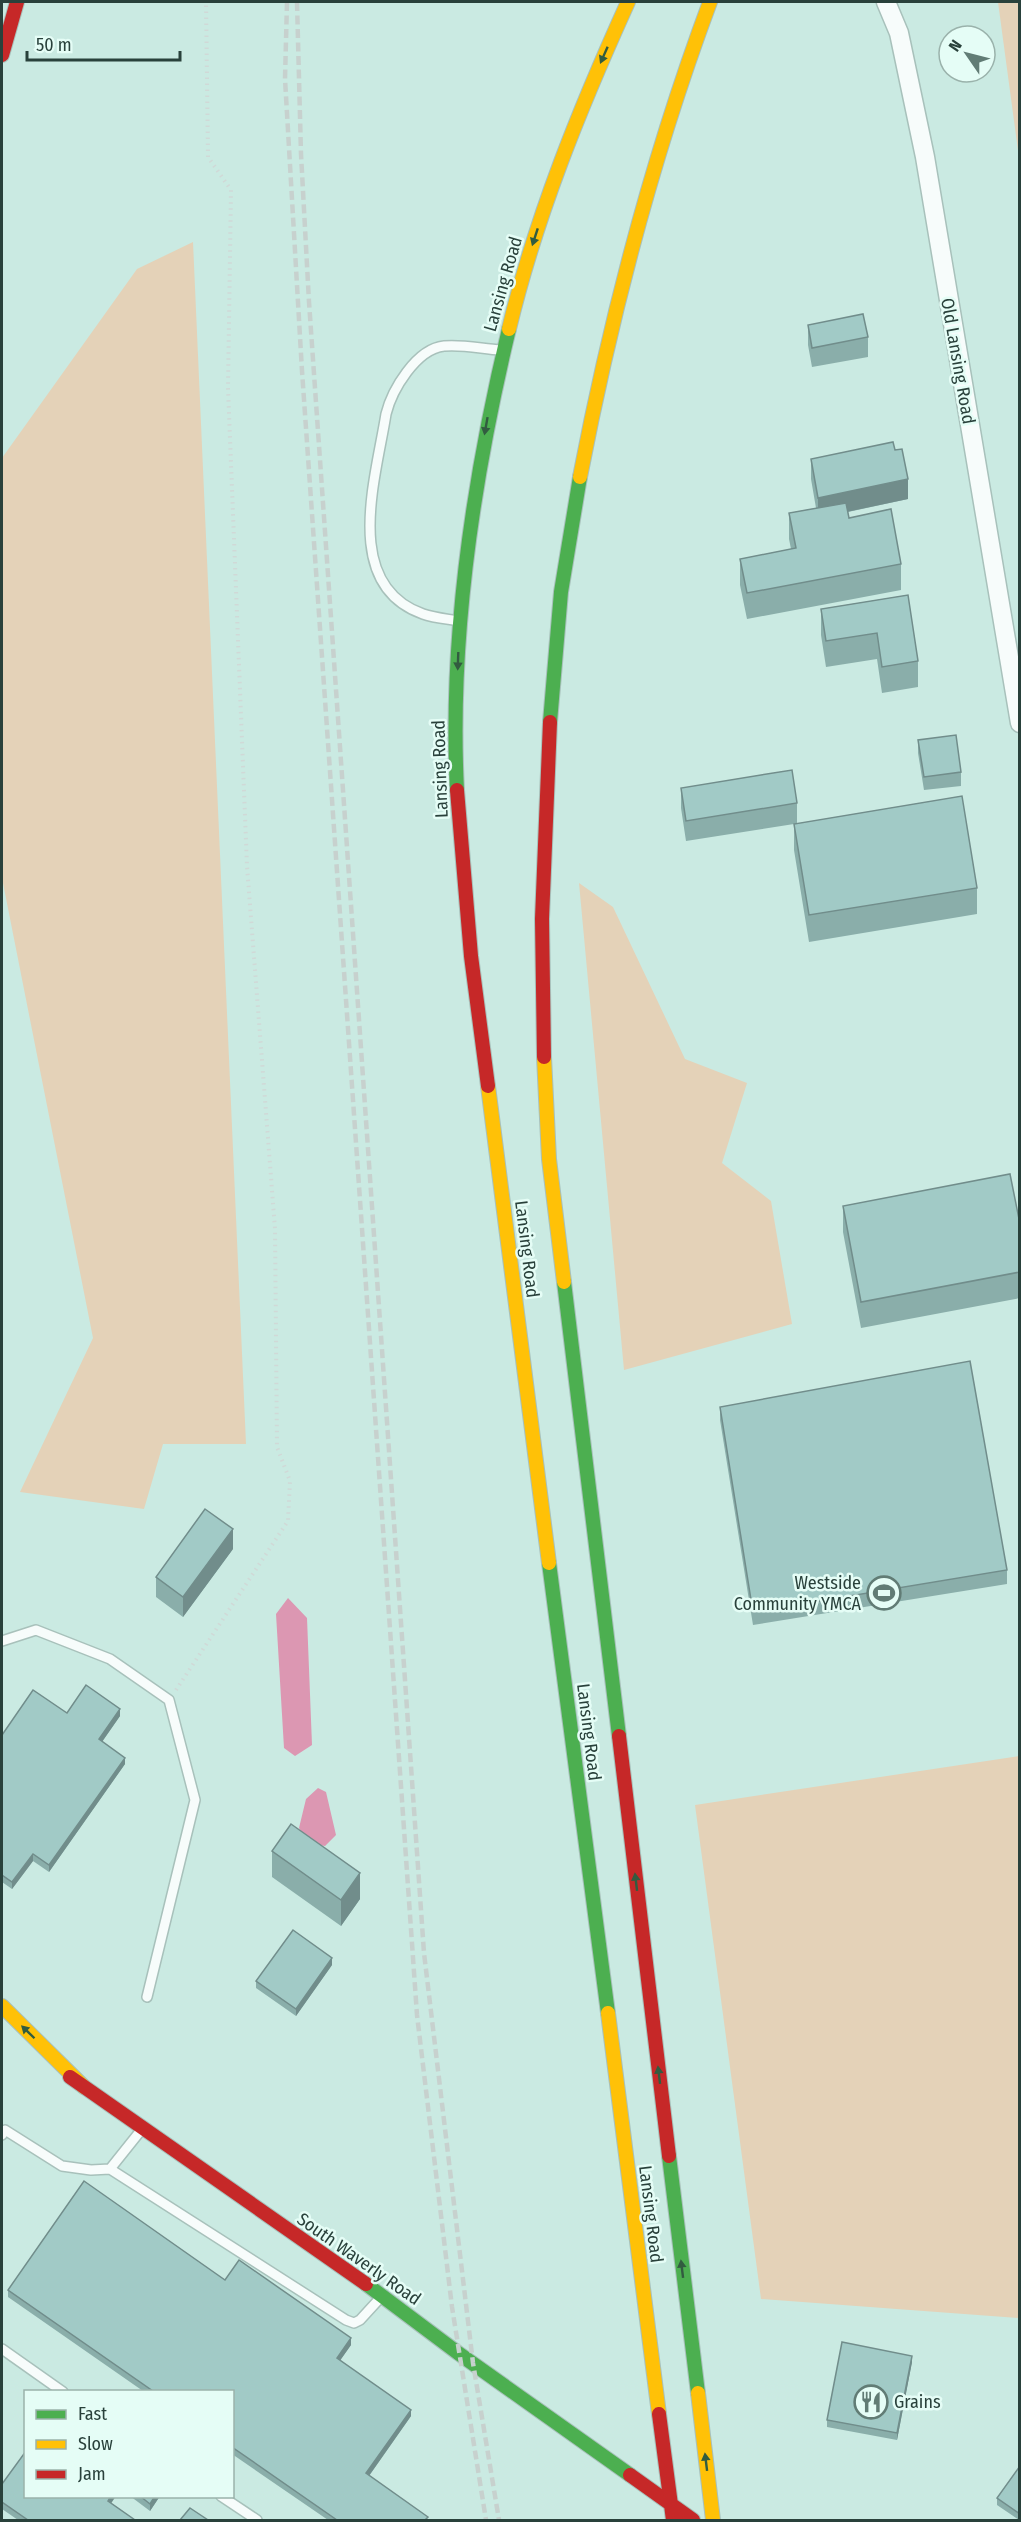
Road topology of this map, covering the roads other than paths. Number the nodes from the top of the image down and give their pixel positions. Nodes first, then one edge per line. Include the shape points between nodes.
1 (4, 2) edge
2 (17, 2) edge
3 (628, 2) edge
4 (710, 2) edge
5 (886, 2) edge
6 (2, 8) edge
7 (2, 55) edge
8 (503, 350) junction
9 (460, 621) junction
10 (1020, 723) edge
11 (2, 1641) edge
12 (147, 1997) dead end
13 (2, 2006) edge
14 (20, 2042) dead end
15 (84, 2086) junction
16 (144, 2128) junction
17 (3, 2131) edge
18 (110, 2169) junction
19 (383, 2296) junction
20 (2, 2349) edge
21 (62, 2390) edge
22 (224, 2498) edge
23 (671, 2504) junction
24 (256, 2520) edge
25 (673, 2520) edge
26 (693, 2520) edge
27 (713, 2520) edge

1 - 6 main road
2 - 7 main road
3 -> 8 main road, Lansing Road via 550,190
27 -> 4 main road, Lansing Road via 549,1159 541,977 551,705 561,592 599,382 618,304 655,167
5 - 10 street, Old Lansing Road via 899,33 925,157
8 -> 9 main road, Lansing Road via 486,425
8 - 9 lane via 443,346 428,352 399,381 386,414 369,524 379,577 395,598 410,608 425,615
9 -> 23 main road, Lansing Road via 456,725 459,818 471,956
11 - 12 lane via 36,1630 110,1659 169,1700 195,1800
15 -> 13 main road
14 - 15 main road, South Waverly Road
15 - 16 main road, South Waverly Road
16 - 18 lane
16 - 19 main road, South Waverly Road
17 - 18 lane via 62,2166
18 - 19 lane via 346,2320 360,2320
19 - 23 main road, South Waverly Road
20 - 21 lane
22 - 24 lane
23 - 25 main road, Lansing Road
23 - 26 main road, South Waverly Road

